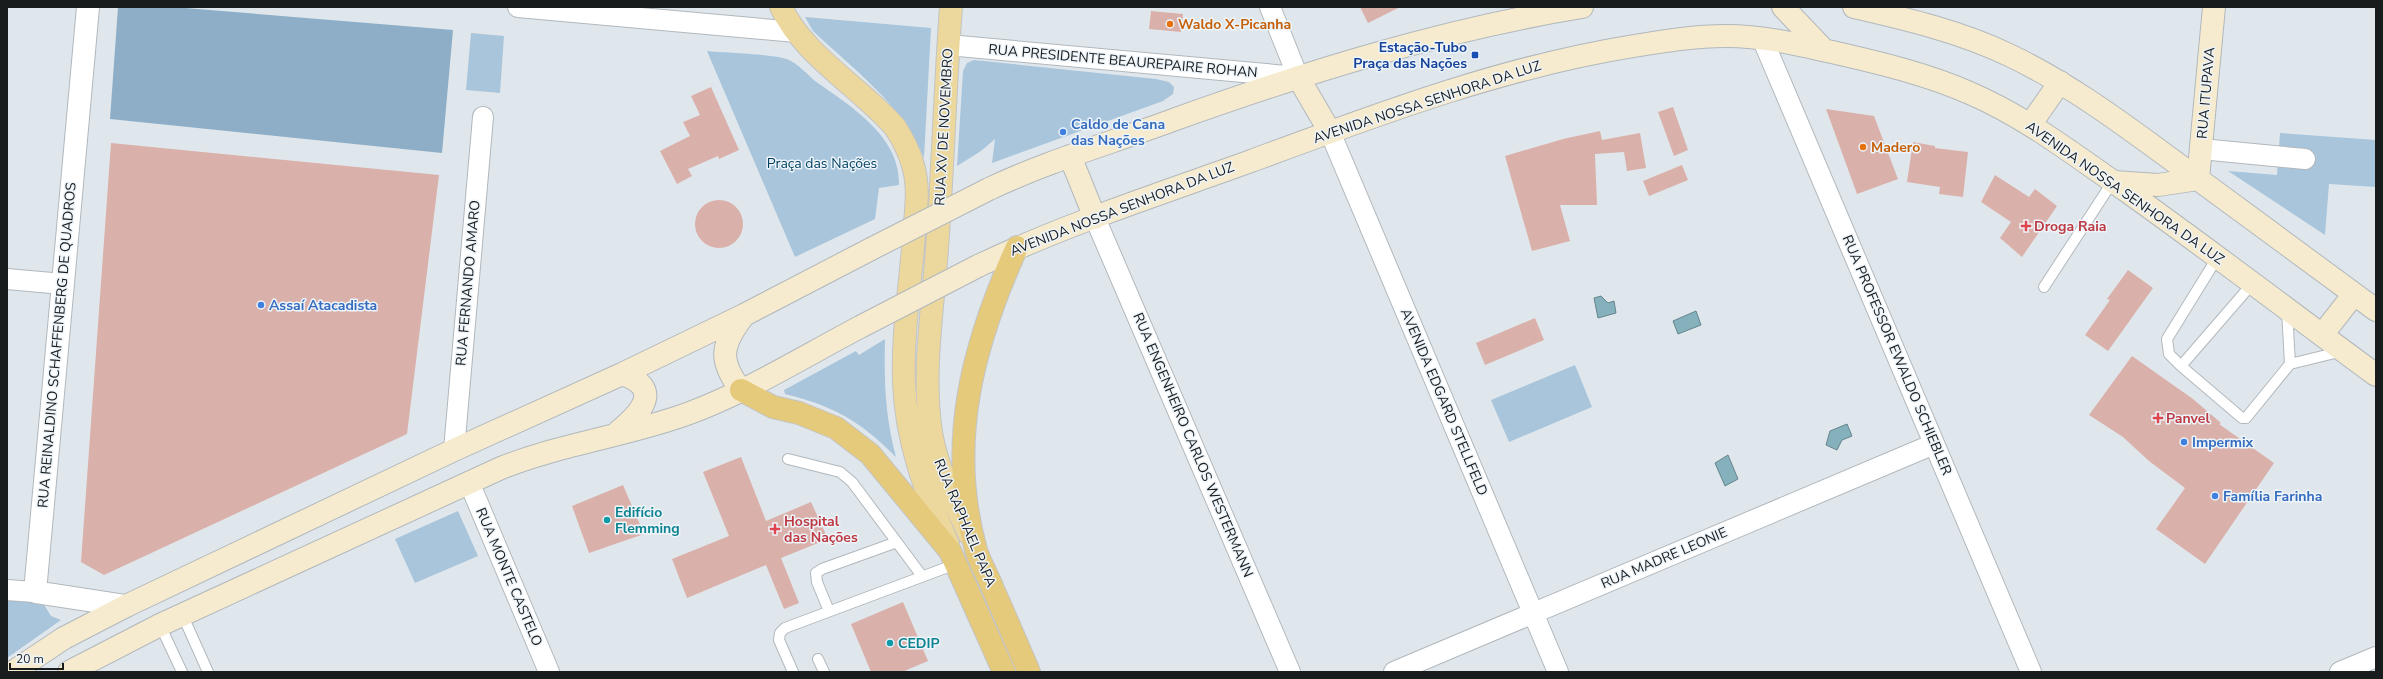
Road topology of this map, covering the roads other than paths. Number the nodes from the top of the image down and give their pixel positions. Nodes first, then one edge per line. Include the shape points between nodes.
1 (88, 7) edge
2 (518, 7) edge
3 (781, 7) edge
4 (951, 7) edge
5 (1270, 7) edge
6 (1284, 7) edge
7 (1582, 7) edge
8 (1783, 7) edge
9 (1854, 7) edge
10 (2214, 7) edge
11 (796, 32) junction
12 (1281, 35) junction
13 (1762, 38) junction
14 (948, 45) junction
15 (1824, 50) junction
16 (1298, 77) junction
17 (2060, 82) junction
18 (483, 117) dead end
19 (2030, 124) junction
20 (1330, 132) junction
21 (2201, 149) junction
22 (1070, 156) junction
23 (2305, 159) dead end
24 (2198, 179) junction
25 (2113, 182) junction
26 (1095, 218) junction
27 (1017, 247) junction
28 (938, 248) joint
29 (2217, 258) junction
30 (7, 279) edge
31 (63, 284) junction
32 (2252, 284) junction
33 (2044, 288) dead end
34 (2354, 294) junction
35 (2287, 309) junction
36 (2376, 310) edge
37 (744, 314) junction
38 (2322, 335) junction
39 (2344, 351) junction
40 (2290, 364) junction
41 (2182, 366) junction
42 (622, 374) junction
43 (2376, 375) edge
44 (741, 390) junction
45 (615, 434) junction
46 (1934, 444) junction
47 (454, 450) junction
48 (788, 460) dead end
49 (469, 482) junction
50 (897, 542) junction
51 (976, 550) junction
52 (953, 557) junction
53 (922, 576) junction
54 (7, 590) edge
55 (35, 592) junction
56 (126, 606) junction
57 (829, 611) junction
58 (1533, 613) junction
59 (182, 614) junction
60 (160, 625) junction
61 (2376, 657) edge
62 (818, 659) dead end
63 (94, 666) edge
64 (14, 672) edge
65 (69, 672) edge
66 (182, 672) edge
67 (208, 672) edge
68 (549, 672) edge
69 (793, 672) edge
70 (824, 672) edge
71 (1004, 672) edge
72 (1030, 672) edge
73 (1290, 672) edge
74 (1394, 672) edge
75 (1558, 672) edge
76 (2031, 672) edge
77 (2340, 672) edge

1 - 31 street, RUA REINALDINO SCHAFFENBERG DE QUADROS
2 - 11 street
3 - 11 main road, RUA RAPHAEL PAPA
4 - 14 main road, RUA XV DE NOVEMBRO
5 - 12 street
6 - 12 street
7 - 16 main road via 1458,31
8 - 15 main road
9 - 17 main road via 1964,37 2007,54
10 - 21 main road, RUA ITUPAVA
11 - 52 main road, RUA RAPHAEL PAPA via 883,114 904,142 916,178 917,200 904,380 908,428 921,479
12 - 16 street
13 - 15 main road, AVENIDA NOSSA SENHORA DA LUZ
13 - 20 main road, AVENIDA NOSSA SENHORA DA LUZ via 1697,37 1573,57 1475,83
13 - 46 street, RUA PROFESSOR EWALDO SCHIEBLER
14 - 16 street, RUA PRESIDENTE BEAUREPAIRE ROHAN
14 - 28 main road, RUA XV DE NOVEMBRO
15 - 19 main road, AVENIDA NOSSA SENHORA DA LUZ via 1880,63 1942,82 1974,95
16 - 20 main road
16 - 22 main road
17 - 19 main road
17 - 24 main road
18 - 47 street, RUA FERNANDO AMARO
19 - 25 main road, AVENIDA NOSSA SENHORA DA LUZ
20 - 26 main road, AVENIDA NOSSA SENHORA DA LUZ
20 - 58 street, AVENIDA EDGARD STELLFELD
21 - 23 street
21 - 24 main road, RUA ITUPAVA
22 - 26 main road
22 - 37 main road, bridge via 988,189
24 - 25 main road via 2158,185
24 - 34 main road
25 - 29 main road, AVENIDA NOSSA SENHORA DA LUZ
25 - 33 lane
26 - 27 main road, AVENIDA NOSSA SENHORA DA LUZ
26 - 73 street, RUA ENGENHEIRO CARLOS WESTERMANN
27 - 44 main road, AVENIDA NOSSA SENHORA DA LUZ, bridge
27 - 51 highway via 984,326 973,365 966,407 965,484
28 - 51 main road, RUA RAPHAEL PAPA via 927,372 931,434 938,462
29 - 32 main road, AVENIDA NOSSA SENHORA DA LUZ
29 - 41 lane via 2167,339 2169,354
30 - 31 street
31 - 55 street, RUA REINALDINO SCHAFFENBERG DE QUADROS
32 - 35 main road, AVENIDA NOSSA SENHORA DA LUZ
32 - 41 lane
34 - 36 main road
34 - 38 main road
35 - 38 main road, AVENIDA NOSSA SENHORA DA LUZ
35 - 40 lane
37 - 42 main road
37 - 44 main road via 731,331 724,359 729,374
38 - 39 main road, AVENIDA NOSSA SENHORA DA LUZ
39 - 40 lane
39 - 43 main road, AVENIDA NOSSA SENHORA DA LUZ
40 - 41 lane via 2246,418 2242,418
42 - 45 main road via 643,385 645,395 643,407 636,417
42 - 47 main road
44 - 45 main road, AVENIDA NOSSA SENHORA DA LUZ via 686,414
44 - 52 highway via 773,407 819,421 855,440 888,473
45 - 49 main road, AVENIDA NOSSA SENHORA DA LUZ via 524,458
46 - 58 street, RUA MADRE LEONIE
46 - 76 street, RUA PROFESSOR EWALDO SCHIEBLER
47 - 56 main road
48 - 50 lane via 840,472 852,482
49 - 59 main road, AVENIDA NOSSA SENHORA DA LUZ
49 - 68 street, RUA MONTE CASTELO
50 - 53 lane
50 - 57 lane via 816,573
51 - 72 highway, RUA RAPHAEL PAPA
52 - 53 lane
52 - 71 highway, RUA RAPHAEL PAPA
53 - 57 lane
54 - 55 street
55 - 56 street
56 - 64 main road via 64,638
57 - 69 lane via 785,628 780,633 779,640
58 - 74 street, RUA MADRE LEONIE
58 - 75 street, AVENIDA EDGARD STELLFELD
59 - 60 main road, AVENIDA NOSSA SENHORA DA LUZ
59 - 67 lane
60 - 63 main road, AVENIDA NOSSA SENHORA DA LUZ
60 - 66 lane
61 - 77 street
62 - 70 lane
63 - 65 main road, AVENIDA NOSSA SENHORA DA LUZ

